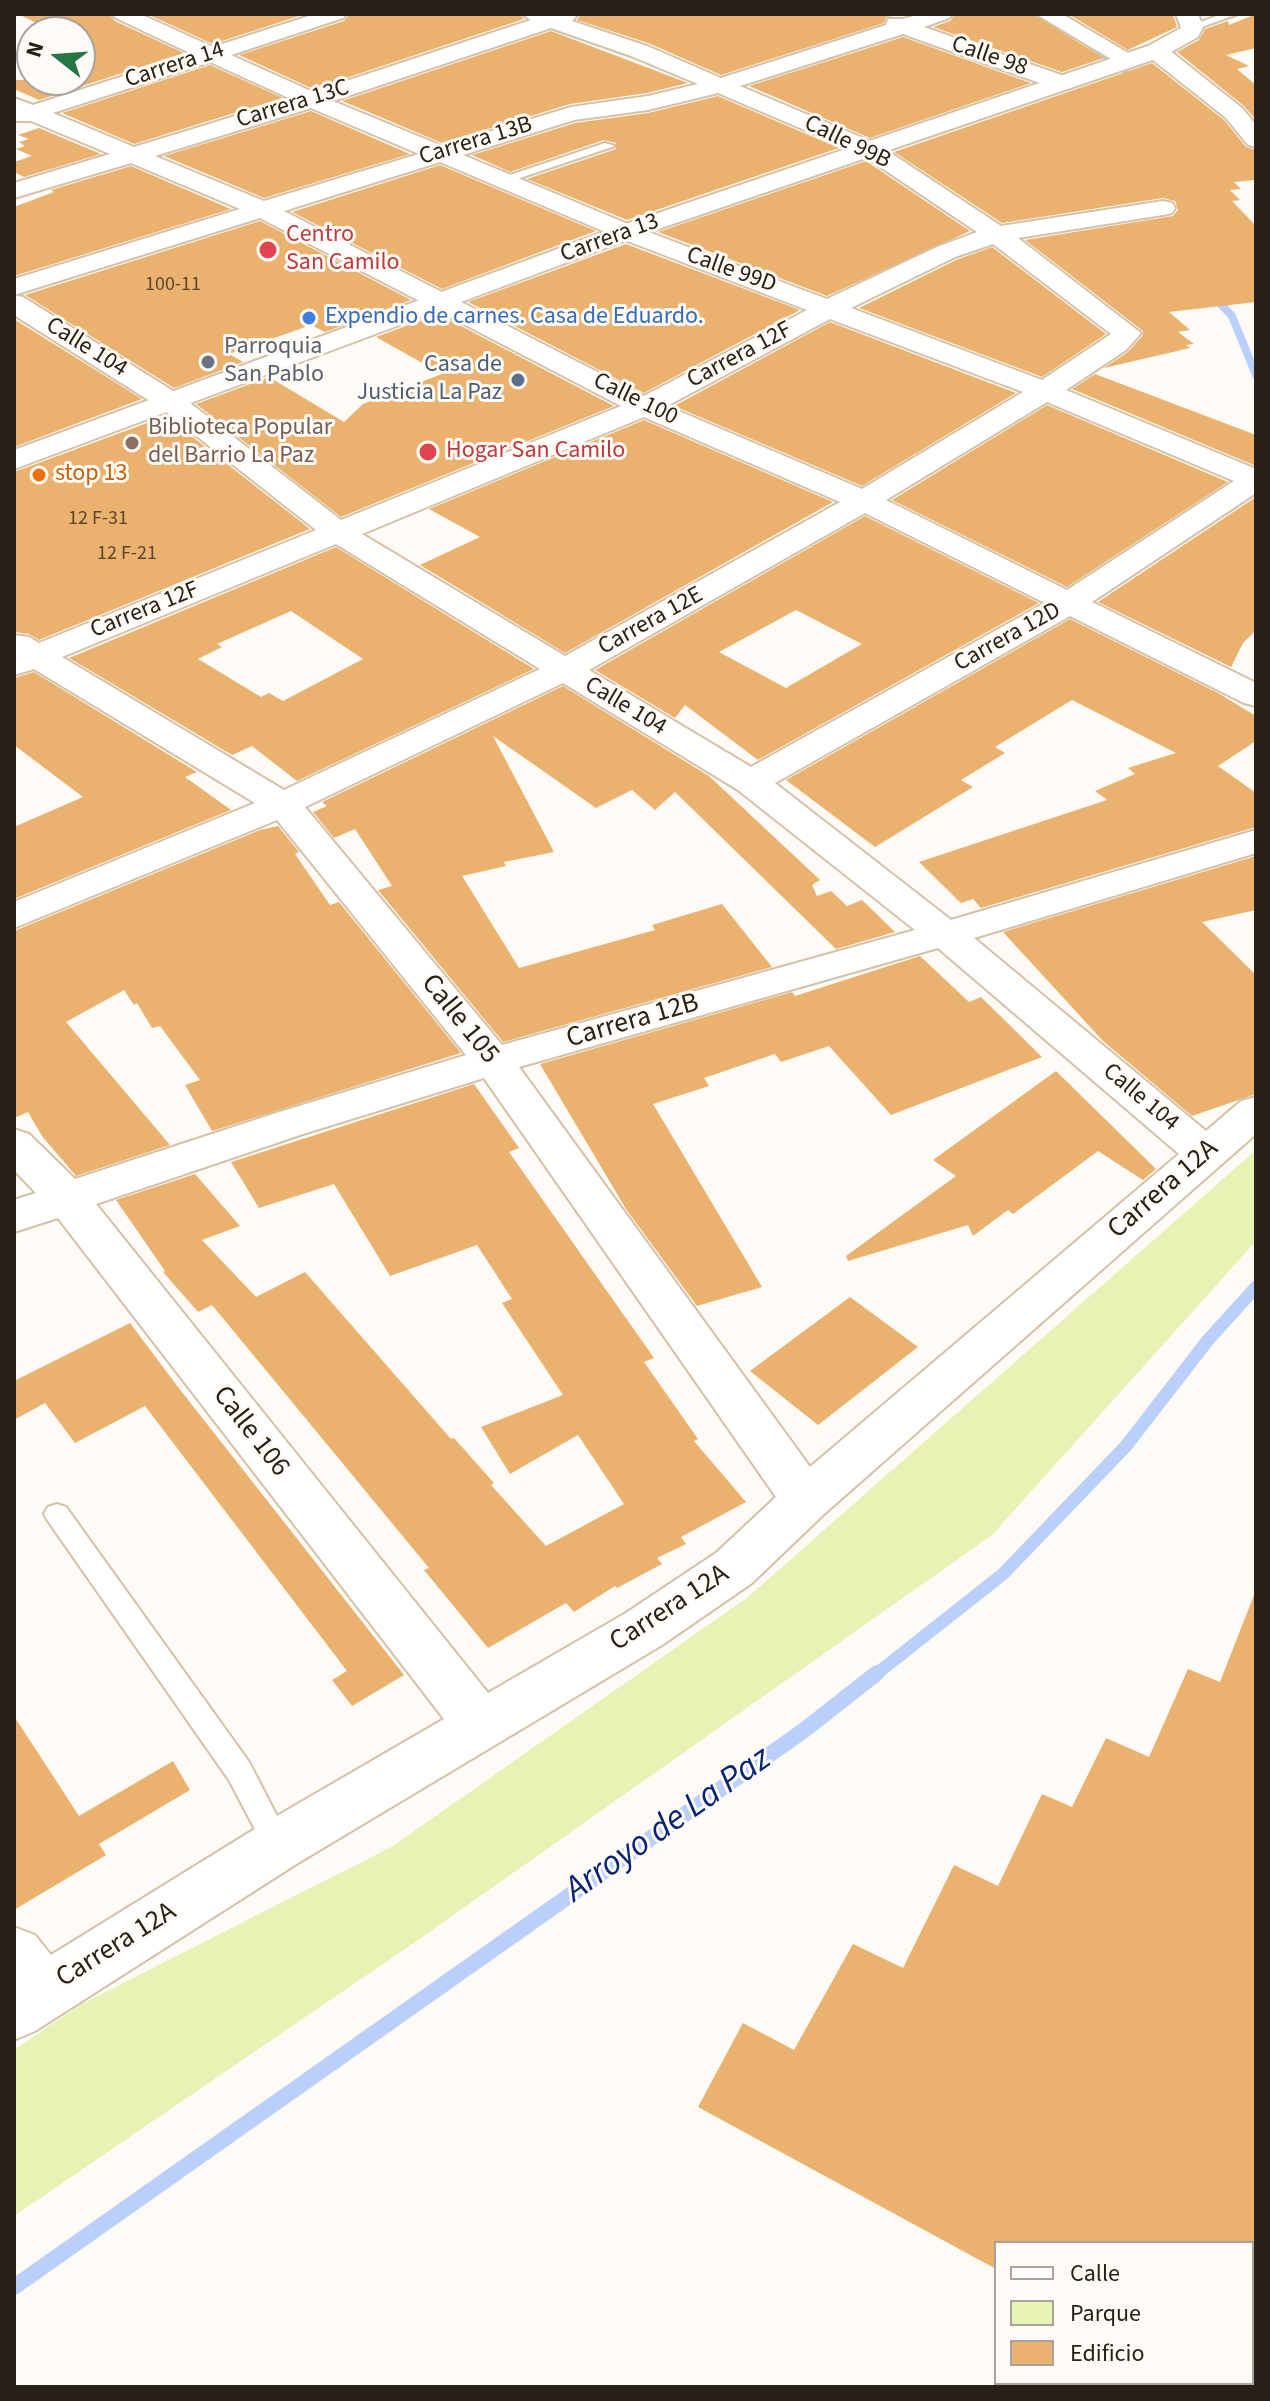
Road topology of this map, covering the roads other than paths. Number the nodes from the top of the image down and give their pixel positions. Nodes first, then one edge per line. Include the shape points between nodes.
1 (123, 14) edge
2 (336, 14) edge
3 (875, 14) edge
4 (942, 14) edge
5 (1047, 14) edge
6 (1233, 14) edge
7 (553, 16) edge
8 (1189, 20) edge
9 (902, 27) junction
10 (1156, 51) junction
11 (209, 55) junction
12 (1117, 63) junction
13 (1059, 82) junction
14 (718, 86) junction
15 (312, 100) junction
16 (20, 112) edge
17 (1245, 112) edge
18 (1256, 140) edge
19 (609, 146) dead end
20 (869, 149) junction
21 (133, 153) junction
22 (439, 153) junction
23 (504, 179) junction
24 (14, 191) edge
25 (1163, 208) dead end
26 (261, 209) junction
27 (626, 232) junction
28 (996, 234) junction
29 (15, 300) edge
30 (442, 301) junction
31 (830, 308) junction
32 (1127, 333) joint
33 (1045, 391) junction
34 (171, 402) junction
35 (644, 407) junction
36 (14, 460) edge
37 (1256, 480) edge
38 (864, 501) junction
39 (337, 532) junction
40 (1069, 603) junction
41 (21, 655) edge
42 (564, 670) junction
43 (1249, 682) edge
44 (751, 782) junction
45 (283, 804) junction
46 (1256, 841) edge
47 (14, 916) edge
48 (945, 934) junction
49 (493, 1061) junction
50 (1256, 1111) edge
51 (14, 1144) edge
52 (1205, 1153) junction
53 (66, 1197) junction
54 (14, 1216) edge
55 (806, 1500) junction
56 (57, 1514) dead end
57 (481, 1725) junction
58 (278, 1845) junction
59 (24, 1986) edge

1 - 11 street, Calle 99D
2 - 11 street, Carrera 14
3 - 9 street, Calle 98
4 - 9 street, Carrera 13B
5 - 12 street
6 - 8 lane
7 - 14 street, Calle 99B
7 - 15 street, Carrera 13C
8 - 10 street, Carrera 13 via 1190,32
9 - 13 street, Calle 98
9 - 14 street, Carrera 13B
10 - 12 street, Carrera 13
10 - 17 street
11 - 15 street, Calle 99D
11 - 16 street, Carrera 14
12 - 13 street, Carrera 13
13 - 20 street, Carrera 13
14 - 20 street, Calle 99B
14 - 22 street, Carrera 13B via 571,114
15 - 21 street, Carrera 13C
15 - 22 street, Calle 99D
16 - 21 street, Calle 100
17 - 18 street
19 - 23 lane
20 - 27 street, Carrera 13
20 - 28 street, Calle 99B
21 - 24 street, Carrera 13C
21 - 26 street, Calle 100
22 - 23 street, Calle 99D
22 - 26 street, Carrera 13B
23 - 27 street, Calle 99D
25 - 28 street, Carrera 12F
26 - 29 street, Carrera 13B
26 - 30 street, Calle 100
27 - 30 street, Carrera 13
27 - 31 street, Calle 99D
28 - 31 street, Carrera 12F via 921,263
28 - 32 street, Calle 99B
29 - 34 street, Calle 104
30 - 34 street, Carrera 13
30 - 35 street, Calle 100
31 - 33 street, Calle 99D
31 - 35 street, Carrera 12F
32 - 33 street, Carrera 12E
33 - 37 street, Calle 99D
33 - 38 street, Carrera 12E
34 - 36 street, Carrera 13
34 - 39 street, Calle 104
35 - 38 street, Calle 100
35 - 39 street, Carrera 12F
37 - 40 street, Carrera 12D
38 - 40 street, Calle 100
38 - 42 street, Carrera 12E
39 - 41 street, Carrera 12F
39 - 42 street, Calle 104
40 - 43 street, Calle 100
40 - 44 street, Carrera 12D
41 - 45 street, Calle 105
42 - 44 street, Calle 104
42 - 45 street, Carrera 12E
44 - 48 street, Calle 104
45 - 47 street, Carrera 12E
45 - 49 street, Calle 105
46 - 48 street, Carrera 12B
48 - 49 street, Carrera 12B
48 - 52 street, Calle 104
49 - 53 street, Carrera 12B
49 - 55 street, Calle 105
50 - 52 street, Carrera 12A
51 - 53 street, Calle 106
52 - 55 street, Carrera 12A
53 - 54 street, Carrera 12B
53 - 57 street, Calle 106
55 - 57 street, Carrera 12A via 734,1568 644,1629
56 - 58 lane via 239,1771
57 - 58 street, Carrera 12A
58 - 59 street, Carrera 12A

